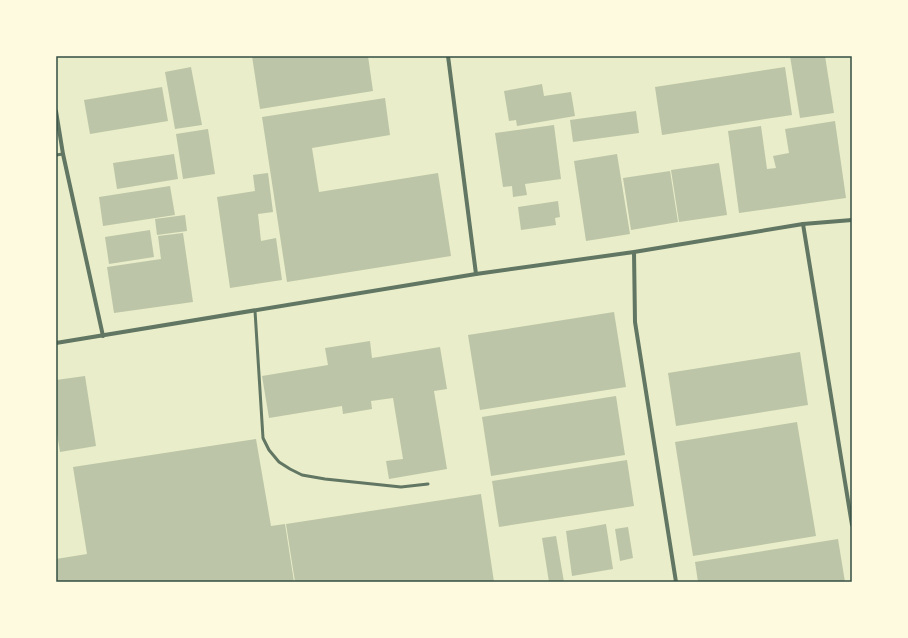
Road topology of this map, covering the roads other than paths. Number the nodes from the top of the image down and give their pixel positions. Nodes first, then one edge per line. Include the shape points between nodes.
1 (448, 56) edge
2 (56, 111) edge
3 (63, 154) junction
4 (56, 155) edge
5 (852, 220) edge
6 (803, 224) junction
7 (634, 252) junction
8 (476, 274) junction
9 (255, 311) junction
10 (102, 336) junction
11 (56, 343) edge
12 (428, 484) dead end
13 (852, 525) edge
14 (676, 582) edge

1 - 8 street
2 - 3 street
3 - 4 lane
3 - 10 street
5 - 6 street
6 - 7 street
6 - 13 street
7 - 8 street
7 - 14 street via 635,322
8 - 9 street
9 - 10 street
9 - 12 lane via 263,438 279,462 302,475 325,479 401,487
10 - 11 street

